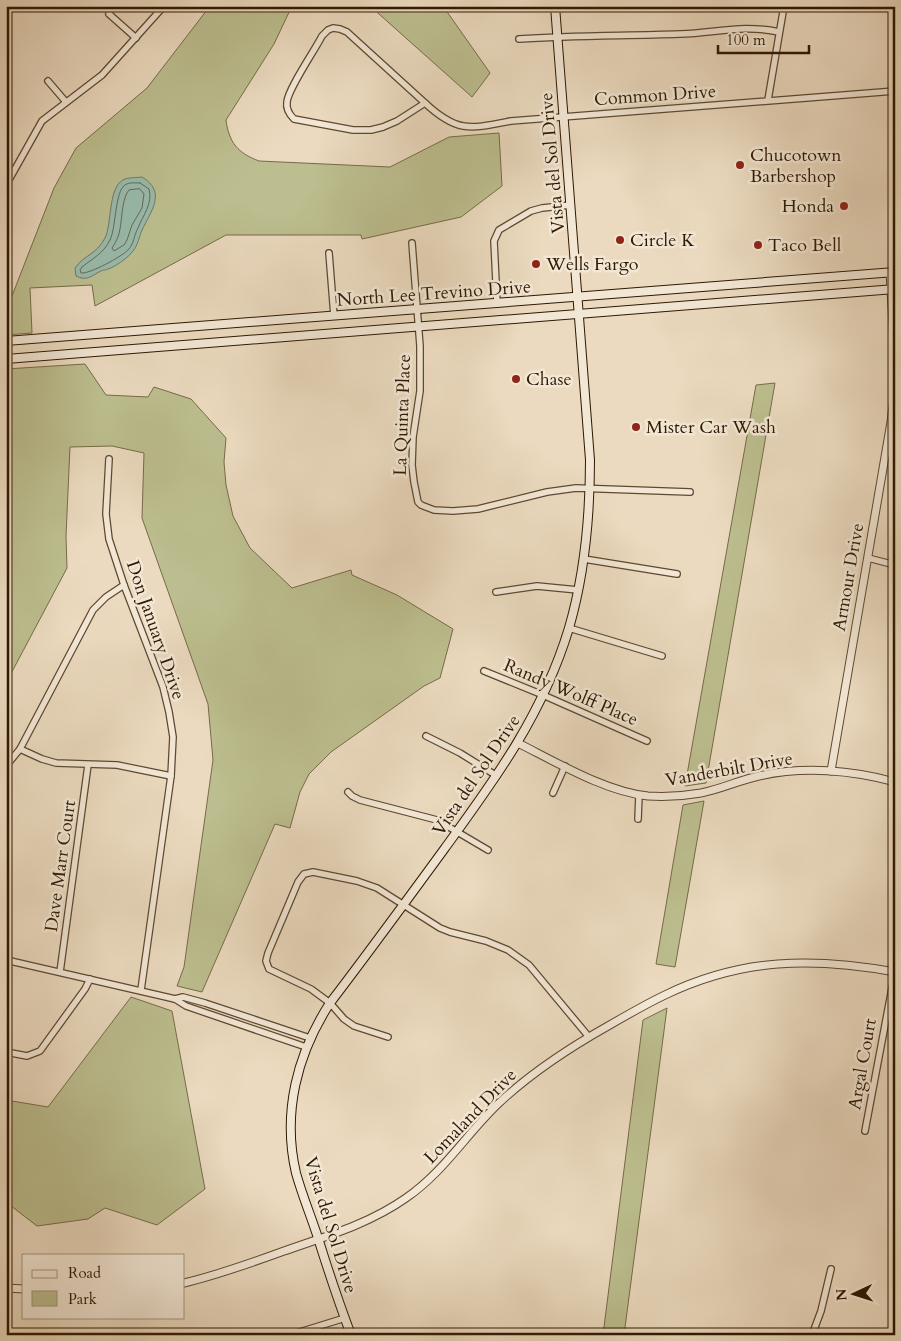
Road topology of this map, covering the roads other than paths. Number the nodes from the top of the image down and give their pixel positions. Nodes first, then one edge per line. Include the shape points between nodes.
1 (164, 6) edge
2 (555, 6) edge
3 (784, 6) edge
4 (110, 14) dead end
5 (779, 32) junction
6 (557, 36) junction
7 (136, 38) junction
8 (519, 39) dead end
9 (48, 81) dead end
10 (895, 91) edge
11 (768, 100) junction
12 (66, 102) junction
13 (425, 103) junction
14 (564, 116) junction
15 (6, 181) edge
16 (571, 206) junction
17 (412, 243) dead end
18 (329, 253) dead end
19 (893, 272) edge
20 (749, 283) junction
21 (893, 290) edge
22 (578, 296) junction
23 (750, 301) junction
24 (497, 303) junction
25 (417, 309) junction
26 (579, 314) junction
27 (334, 316) junction
28 (419, 327) junction
29 (6, 341) edge
30 (6, 359) edge
31 (895, 359) edge
32 (895, 389) edge
33 (109, 459) dead end
34 (590, 489) junction
35 (690, 492) dead end
36 (868, 558) junction
37 (584, 559) junction
38 (895, 565) edge
39 (678, 574) dead end
40 (124, 585) junction
41 (578, 590) junction
42 (496, 592) dead end
43 (569, 628) junction
44 (662, 656) dead end
45 (484, 671) dead end
46 (543, 695) junction
47 (426, 736) dead end
48 (647, 741) dead end
49 (518, 744) junction
50 (20, 748) junction
51 (88, 765) junction
52 (6, 766) edge
53 (566, 766) junction
54 (831, 771) junction
55 (171, 776) junction
56 (497, 776) junction
57 (895, 782) edge
58 (348, 792) dead end
59 (553, 793) dead end
60 (640, 795) junction
61 (638, 819) dead end
62 (456, 832) junction
63 (488, 850) dead end
64 (404, 904) junction
65 (6, 960) edge
66 (60, 972) junction
67 (895, 972) edge
68 (90, 979) junction
69 (140, 990) junction
70 (175, 999) junction
71 (330, 1003) junction
72 (388, 1037) dead end
73 (589, 1037) junction
74 (310, 1038) junction
75 (306, 1047) junction
76 (6, 1052) edge
77 (865, 1131) dead end
78 (318, 1239) junction
79 (831, 1269) dead end
80 (185, 1283) edge
81 (6, 1288) edge
82 (22, 1289) edge
83 (345, 1318) junction
84 (290, 1335) edge
85 (351, 1335) edge
86 (812, 1335) edge

1 - 7 street
2 - 6 main road, Vista del Sol Drive
3 - 5 street
4 - 7 street
5 - 6 street via 741,28 683,34
5 - 11 street
6 - 8 street
6 - 14 main road, Vista del Sol Drive
7 - 12 street via 102,75
9 - 12 street
10 - 11 street, Common Drive
11 - 14 street, Common Drive
12 - 15 street via 37,127
13 - 13 street, Common Drive via 347,32 333,28 322,36 286,103 290,116 298,121 364,130 397,121
13 - 14 street, Common Drive via 450,123 467,127
14 - 16 main road, Vista del Sol Drive
16 - 22 main road, Vista del Sol Drive
16 - 24 street via 531,211 499,230 494,241
17 - 25 street, La Quinta Place
18 - 27 street
19 - 20 main road, North Lee Trevino Drive
19 - 21 street
20 - 22 main road, North Lee Trevino Drive
20 - 23 main road
21 - 23 main road, North Lee Trevino Drive
21 - 31 street
22 - 24 main road, North Lee Trevino Drive
22 - 26 main road, Vista del Sol Drive
23 - 26 main road, North Lee Trevino Drive
24 - 25 main road, North Lee Trevino Drive
25 - 27 main road, North Lee Trevino Drive
25 - 28 street, La Quinta Place
26 - 28 main road, North Lee Trevino Drive
26 - 34 main road, Vista del Sol Drive
27 - 29 main road, North Lee Trevino Drive
28 - 30 main road, North Lee Trevino Drive
28 - 34 street, La Quinta Place via 420,377 412,465 421,505 434,510 469,510 562,489
32 - 36 street, Armour Drive
33 - 40 street, Don January Drive via 107,524
34 - 35 street
34 - 37 main road, Vista del Sol Drive
36 - 38 street
36 - 54 street, Armour Drive
37 - 39 street
37 - 41 main road, Vista del Sol Drive
40 - 50 street via 93,610
40 - 55 street, Don January Drive via 163,687 173,737
41 - 42 street via 537,586
41 - 43 main road, Vista del Sol Drive
43 - 44 street
43 - 46 main road, Vista del Sol Drive
45 - 46 street, Randy Wolff Place
46 - 48 street, Randy Wolff Place
46 - 49 main road, Vista del Sol Drive
47 - 56 street
49 - 53 street, Vanderbilt Drive
49 - 56 main road, Vista del Sol Drive
50 - 51 street via 56,763
50 - 52 street
51 - 55 street via 117,765
51 - 66 street, Dave Marr Court
53 - 59 street
53 - 60 street, Vanderbilt Drive via 615,789
54 - 57 street, Vanderbilt Drive
54 - 60 street, Vanderbilt Drive via 775,773 691,794
55 - 69 street, Don January Drive
56 - 62 main road, Vista del Sol Drive
58 - 62 street via 360,800 437,820
60 - 61 street
62 - 63 street
62 - 64 main road, Vista del Sol Drive
64 - 71 main road, Vista del Sol Drive
64 - 71 street via 377,888 357,881 313,872 301,877 266,964 276,974
64 - 73 street via 440,928 496,945 522,959
65 - 66 street
66 - 68 street
67 - 73 street, Lomaland Drive via 804,962 732,971 665,995
67 - 77 street, Argal Court
68 - 69 street
68 - 76 street via 40,1051 26,1056
69 - 70 street
70 - 74 street via 205,1002
70 - 75 street via 186,1006
71 - 72 street via 354,1026
71 - 74 main road, Vista del Sol Drive
73 - 78 street, Lomaland Drive via 543,1066 510,1093 417,1190 374,1218
74 - 75 main road, Vista del Sol Drive
75 - 78 main road, Vista del Sol Drive via 294,1091 290,1136 300,1186
78 - 80 street, Lomaland Drive
78 - 83 main road, Vista del Sol Drive
79 - 86 street
81 - 82 street
83 - 84 street
83 - 85 main road, Vista del Sol Drive

